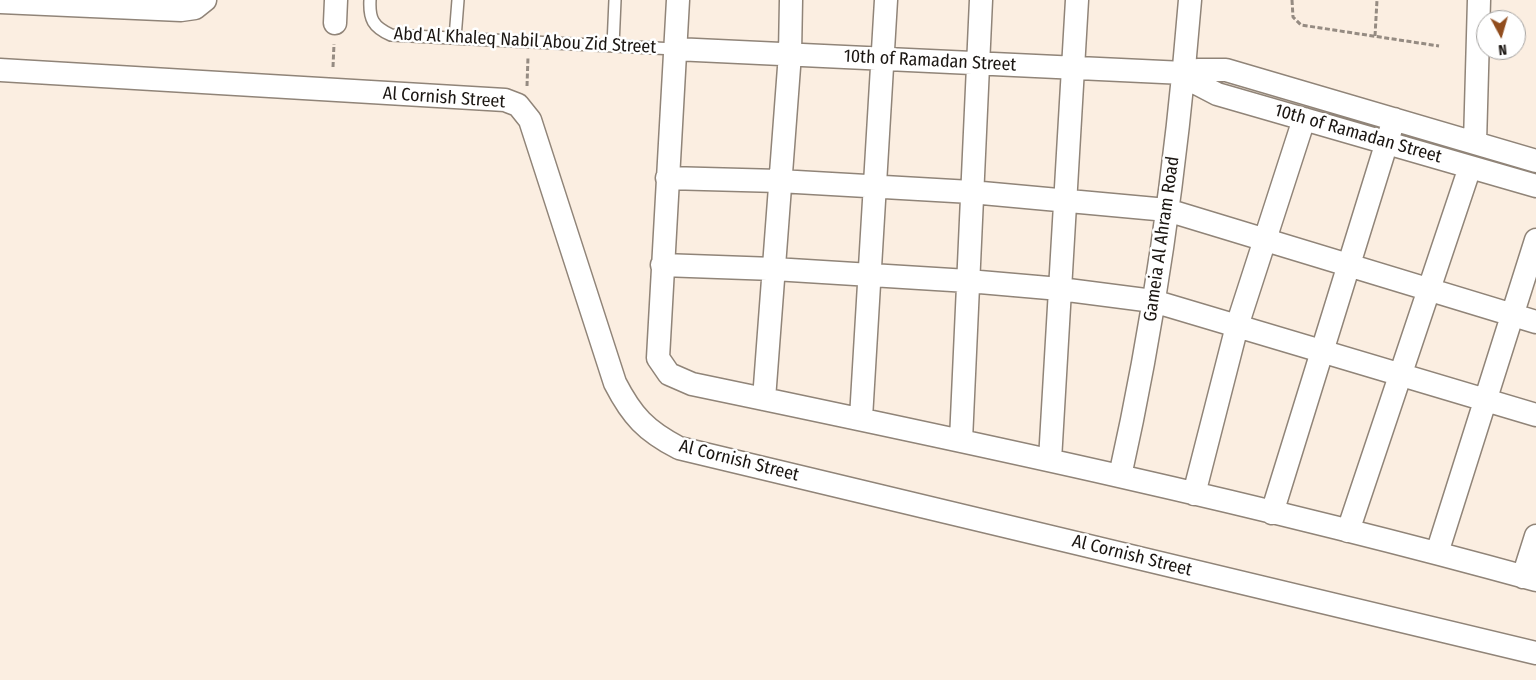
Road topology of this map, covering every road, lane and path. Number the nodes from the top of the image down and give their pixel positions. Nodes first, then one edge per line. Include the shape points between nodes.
1 (204, 0) edge
2 (336, 0) edge
3 (370, 0) edge
4 (458, 0) edge
5 (615, 0) edge
6 (678, 0) edge
7 (791, 0) edge
8 (886, 0) edge
9 (981, 0) edge
10 (1076, 0) edge
11 (1190, 0) edge
12 (1292, 0) edge
13 (1377, 0) edge
14 (1479, 0) edge
15 (0, 2) edge
16 (23, 2) edge
17 (335, 31) joint
18 (1376, 36) junction
19 (455, 38) junction
20 (613, 46) junction
21 (1439, 46) dead end
22 (675, 49) junction
23 (529, 52) dead end
24 (790, 54) junction
25 (884, 59) junction
26 (978, 63) junction
27 (333, 65) dead end
28 (1072, 68) junction
29 (0, 70) edge
30 (1184, 73) junction
31 (527, 83) dead end
32 (1304, 119) junction
33 (1394, 119) junction
34 (1387, 143) junction
35 (1476, 143) junction
36 (1536, 161) edge
37 (1470, 167) junction
38 (667, 178) junction
39 (779, 181) junction
40 (876, 186) junction
41 (1536, 186) edge
42 (971, 192) junction
43 (1065, 200) junction
44 (1167, 210) junction
45 (1265, 240) junction
46 (1536, 240) edge
47 (662, 265) junction
48 (1348, 266) junction
49 (774, 268) junction
50 (871, 275) junction
51 (968, 281) junction
52 (1060, 288) junction
53 (1429, 290) junction
54 (1153, 301) junction
55 (1512, 315) junction
56 (1536, 322) edge
57 (1237, 326) junction
58 (1322, 351) junction
59 (1400, 375) junction
60 (764, 399) junction
61 (1486, 400) junction
62 (1536, 415) edge
63 (860, 418) junction
64 (961, 440) junction
65 (1050, 460) junction
66 (1120, 476) junction
67 (1194, 494) junction
68 (1272, 513) junction
69 (1348, 531) junction
70 (1536, 536) edge
71 (1437, 553) junction
72 (1530, 579) edge
73 (1536, 653) edge

1 - 16 street via 194,8 181,10
2 - 17 street
3 - 19 lane, Abd Al Khaleq Nabil Abou Zid Street via 369,15 379,30 391,35
4 - 19 lane
5 - 20 lane
6 - 22 street
7 - 24 street
8 - 25 street
9 - 26 street
10 - 28 street
11 - 30 street, Gameia Al Ahram Road
12 - 18 path via 1291,13 1301,25
13 - 18 path
14 - 35 street
15 - 16 street
17 - 27 path
18 - 21 path
19 - 20 lane, Abd Al Khaleq Nabil Abou Zid Street
20 - 22 lane, Abd Al Khaleq Nabil Abou Zid Street
22 - 24 street, 10th of Ramadan Street
22 - 38 street
23 - 31 path
24 - 25 street, 10th of Ramadan Street
24 - 39 street
25 - 26 street, 10th of Ramadan Street
25 - 40 street
26 - 28 street, 10th of Ramadan Street
26 - 42 street
28 - 30 street, 10th of Ramadan Street
28 - 43 street
29 - 73 street, Al Cornish Street via 505,100 518,106 530,120 615,383 639,422 658,437 679,448
30 - 32 street, 10th of Ramadan Street via 1210,92
30 - 33 street, 10th of Ramadan Street via 1226,70
30 - 44 street, Gameia Al Ahram Road
32 - 34 street, 10th of Ramadan Street
32 - 45 street
33 - 34 street
33 - 35 street, 10th of Ramadan Street
34 - 37 street, 10th of Ramadan Street
34 - 48 street
35 - 36 street, 10th of Ramadan Street
37 - 41 street, 10th of Ramadan Street
37 - 53 street
38 - 39 street
38 - 47 street
39 - 40 street
39 - 49 street
40 - 42 street
40 - 50 street
42 - 43 street
42 - 51 street
43 - 44 street
43 - 52 street
44 - 45 street
44 - 54 street, Gameia Al Ahram Road
45 - 48 street
45 - 57 street
46 - 55 street
47 - 49 street
47 - 60 street via 658,358 664,367 692,384
48 - 53 street
48 - 58 street
49 - 50 street
49 - 60 street
50 - 51 street
50 - 63 street
51 - 52 street
51 - 64 street
52 - 54 street
52 - 65 street
53 - 55 street
53 - 59 street
54 - 57 street
54 - 66 street, Gameia Al Ahram Road via 1142,380
55 - 56 street
55 - 61 street
57 - 58 street
57 - 67 street
58 - 59 street
58 - 68 street
59 - 61 street
59 - 69 street
60 - 63 street
61 - 62 street
61 - 71 street
63 - 64 street
64 - 65 street
65 - 66 street
66 - 67 street
67 - 68 street
68 - 69 street
69 - 71 street
70 - 72 street
71 - 72 street

